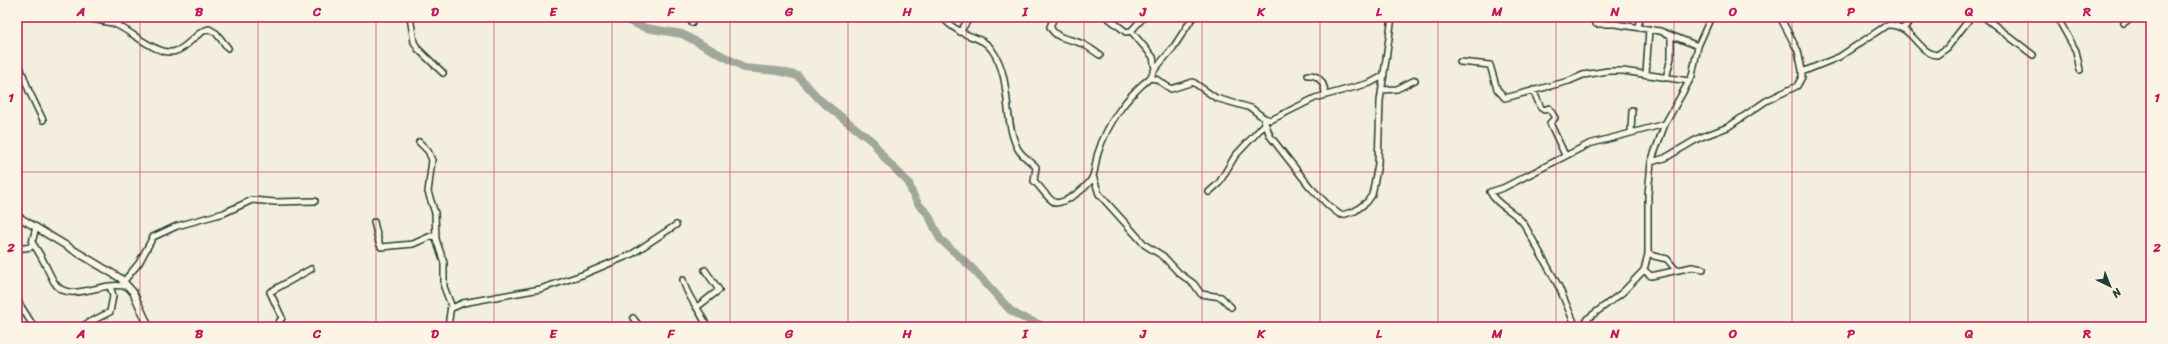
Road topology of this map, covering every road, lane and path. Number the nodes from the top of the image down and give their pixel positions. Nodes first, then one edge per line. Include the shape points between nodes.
1 (85, 17) edge
2 (410, 17) edge
3 (942, 17) edge
4 (970, 17) edge
5 (1054, 17) edge
6 (1107, 17) edge
7 (1144, 17) edge
8 (1193, 17) edge
9 (1392, 17) edge
10 (1593, 17) edge
11 (1640, 17) edge
12 (1711, 17) edge
13 (1780, 17) edge
14 (1913, 17) edge
15 (1971, 17) edge
16 (1984, 17) edge
17 (2057, 17) edge
18 (2132, 17) edge
19 (94, 18) edge
20 (2124, 23) dead end
21 (1638, 27) junction
22 (1904, 28) junction
23 (1650, 29) junction
24 (1131, 31) junction
25 (960, 32) junction
26 (1671, 36) junction
27 (1698, 46) junction
28 (228, 48) dead end
29 (1100, 55) dead end
30 (2033, 55) dead end
31 (17, 58) edge
32 (1460, 62) dead end
33 (1155, 69) junction
34 (2080, 70) dead end
35 (1802, 72) junction
36 (443, 73) dead end
37 (1646, 74) junction
38 (1308, 75) dead end
39 (1383, 76) junction
40 (1150, 78) junction
41 (1666, 78) junction
42 (1414, 80) dead end
43 (1689, 81) junction
44 (1382, 90) junction
45 (1533, 90) junction
46 (1325, 95) junction
47 (1632, 110) dead end
48 (1263, 117) junction
49 (43, 120) dead end
50 (1265, 124) junction
51 (1665, 124) junction
52 (1631, 132) junction
53 (419, 142) dead end
54 (1565, 155) junction
55 (1651, 162) junction
56 (1093, 176) junction
57 (1209, 192) dead end
58 (315, 200) dead end
59 (17, 216) edge
60 (374, 222) dead end
61 (676, 225) dead end
62 (36, 227) junction
63 (436, 237) junction
64 (33, 244) junction
65 (17, 249) edge
66 (1648, 252) junction
67 (311, 269) dead end
68 (1703, 269) dead end
69 (705, 270) dead end
70 (1644, 270) junction
71 (1676, 270) junction
72 (683, 280) dead end
73 (126, 283) junction
74 (110, 286) junction
75 (17, 300) edge
76 (697, 307) junction
77 (1232, 307) dead end
78 (452, 308) junction
79 (633, 318) dead end
80 (34, 327) edge
81 (80, 327) edge
82 (149, 327) edge
83 (275, 327) edge
84 (448, 327) edge
85 (640, 327) edge
86 (707, 327) edge
87 (1576, 327) edge
88 (1582, 327) edge

1 - 19 street
2 - 36 street via 414,42 418,49
3 - 25 street
4 - 25 street
5 - 29 street via 1050,26 1055,34 1082,43
6 - 24 street via 1124,31
7 - 24 street
8 - 33 street via 1173,48
9 - 39 street
10 - 21 street via 1596,24
11 - 21 street
12 - 27 street
13 - 35 street via 1796,44
14 - 22 street
15 - 22 street via 1947,48 1937,55 1930,53
16 - 30 street
17 - 34 street via 2076,51
18 - 20 street
19 - 28 street via 117,25 134,38 165,51 176,51 209,29 216,33
21 - 23 street
22 - 35 street via 1887,25 1839,57
23 - 26 street
23 - 37 street
24 - 33 street via 1153,57
25 - 56 street via 980,40 993,51 1004,79 1009,119 1016,146 1024,158 1036,167 1034,182 1056,203 1065,201 1084,187
26 - 27 street
26 - 41 street via 1671,58
27 - 43 street
31 - 49 street
32 - 45 street via 1490,65 1497,90 1504,98
33 - 40 street
35 - 55 street via 1801,80 1795,88 1766,101 1728,127 1699,138 1665,158
37 - 41 street
37 - 45 street via 1620,70 1595,72
38 - 46 street via 1313,74 1320,79
39 - 44 street
39 - 46 street via 1370,83
40 - 48 street via 1171,89 1194,82 1216,98 1251,108
40 - 56 street via 1113,119 1098,153
41 - 43 street
42 - 44 street via 1398,89
43 - 51 street
44 - 50 street via 1378,164 1372,195 1362,206 1348,214 1339,214 1310,187 1270,136
45 - 54 street via 1541,108 1553,111 1555,118 1550,123
46 - 48 street via 1271,120
47 - 52 street
48 - 50 street
50 - 57 street via 1235,156 1219,183
51 - 52 street
51 - 55 street
52 - 54 street via 1589,144
53 - 63 street via 428,151 432,160 428,192 435,213
54 - 87 street via 1503,188 1490,192 1524,224 1559,287
55 - 66 street
56 - 77 street via 1099,194 1145,245 1163,256 1194,284 1201,294 1221,297
58 - 73 street via 252,200 224,213 177,226 153,237
59 - 62 street
60 - 63 street via 382,247 413,244 431,236
61 - 78 street via 632,254 582,275 540,289 463,303
62 - 64 street
62 - 73 street
63 - 78 street via 444,263 444,288
64 - 65 street via 27,249
64 - 74 street via 61,290 75,292
66 - 70 street
66 - 71 street via 1654,256 1667,258
67 - 83 street via 270,292 282,318
68 - 71 street via 1692,267
69 - 76 street via 719,290
70 - 71 street via 1651,276
70 - 88 street via 1622,292 1587,319
72 - 76 street via 689,297
73 - 74 street
73 - 82 street
74 - 81 street via 113,296 110,312
75 - 80 street
76 - 86 street
78 - 84 street
79 - 85 street

